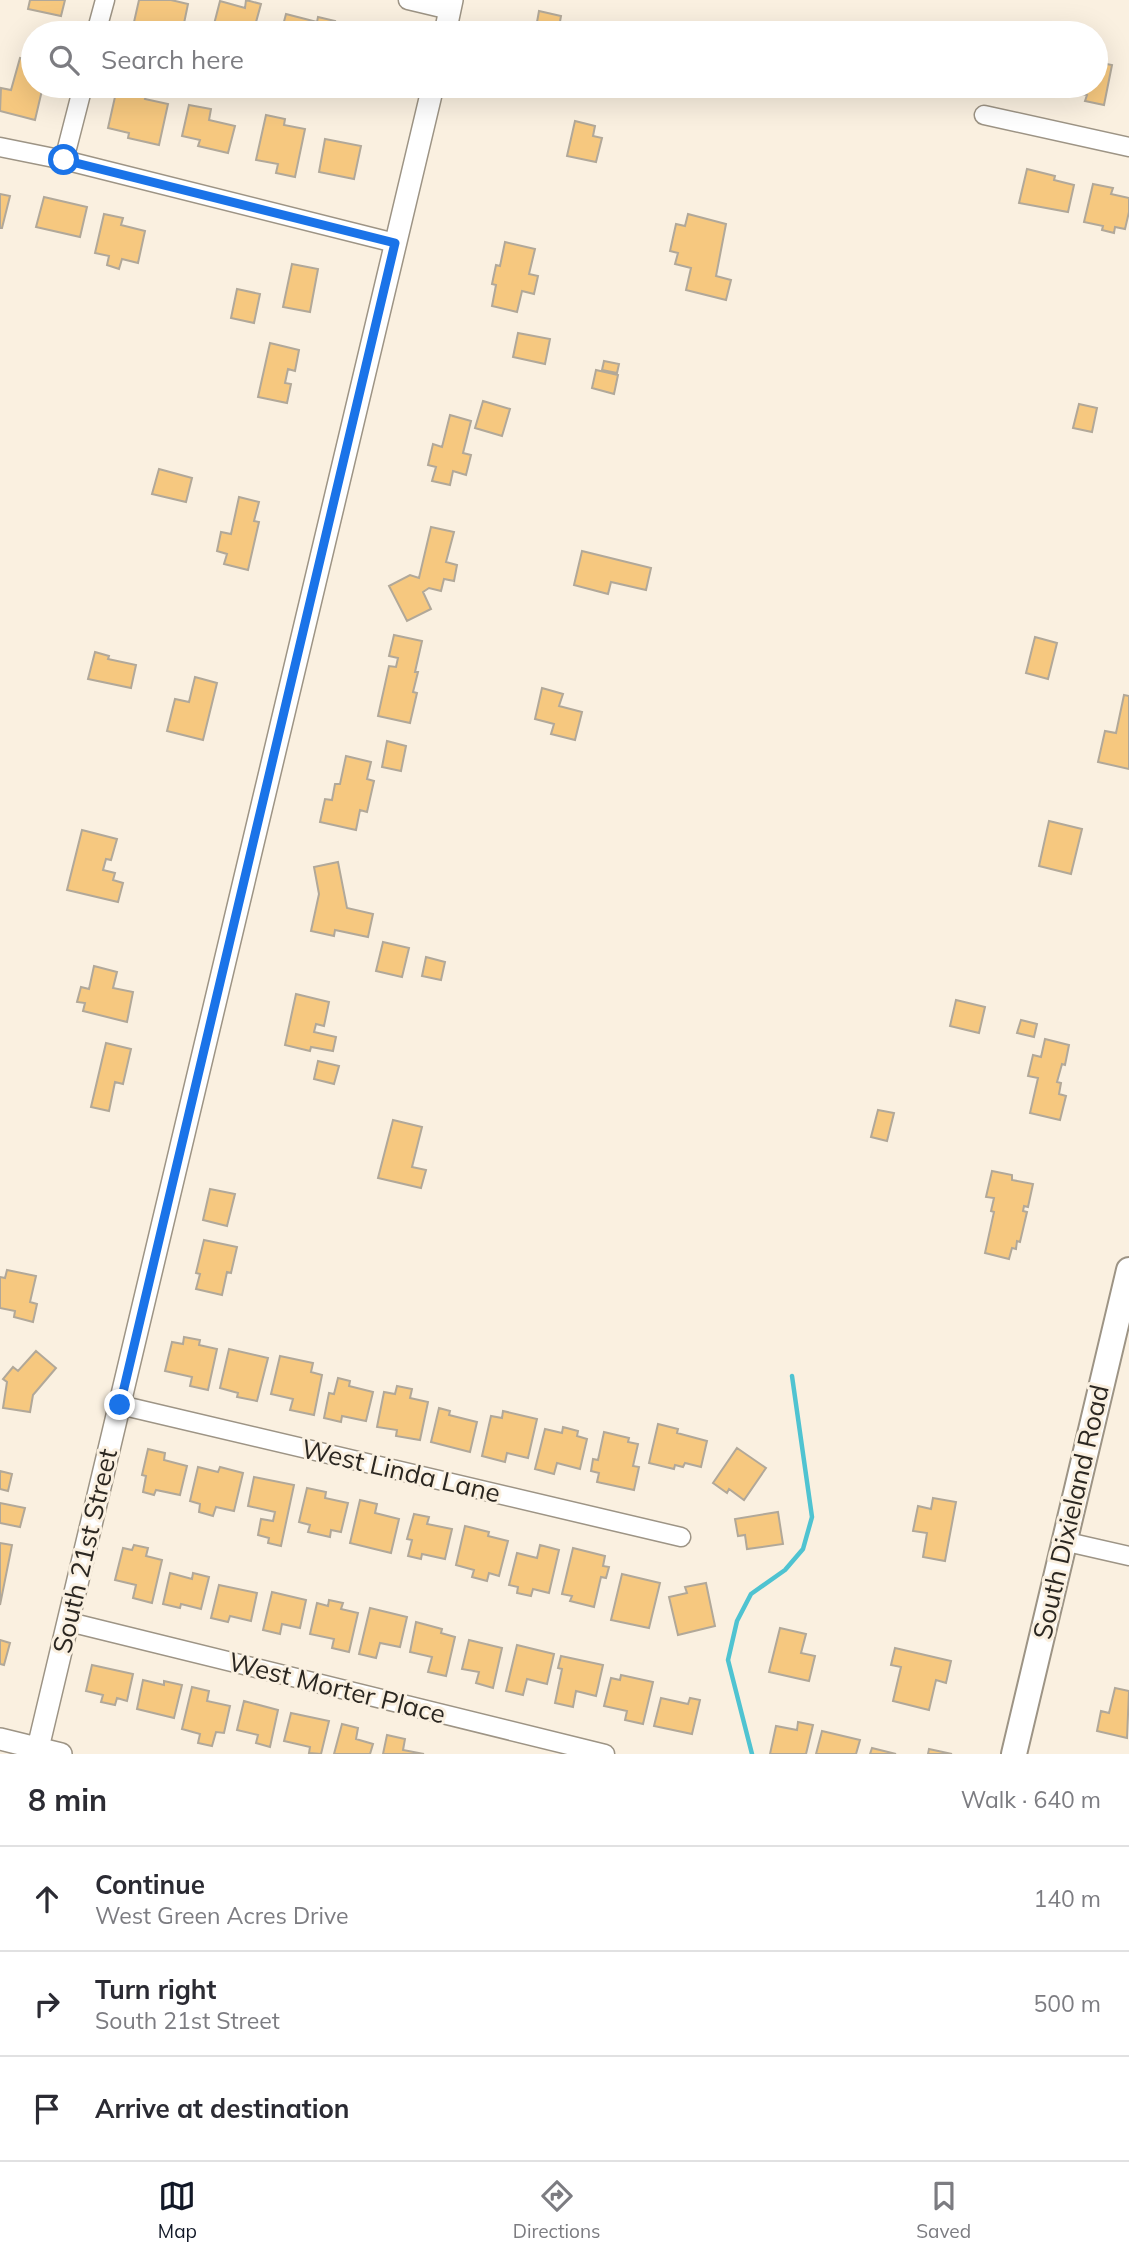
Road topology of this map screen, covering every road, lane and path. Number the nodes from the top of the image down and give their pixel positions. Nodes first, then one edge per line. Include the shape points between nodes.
1 (105, 0) edge
2 (408, 0) edge
3 (451, 5) edge
4 (99, 21) edge
5 (80, 98) edge
6 (430, 98) edge
7 (984, 115) dead end
8 (0, 147) edge
9 (1129, 147) edge
10 (64, 160) junction
11 (395, 243) junction
12 (1129, 1270) edge
13 (120, 1405) junction
14 (681, 1537) dead end
15 (1063, 1541) junction
16 (1129, 1556) edge
17 (69, 1622) junction
18 (0, 1739) edge
19 (38, 1748) junction
20 (61, 1754) edge
21 (605, 1754) edge
22 (1014, 1754) edge

1 - 4 street
2 - 3 street
5 - 10 street
6 - 11 street, South 21st Street
7 - 9 street
8 - 10 street
10 - 11 street
11 - 13 street, South 21st Street
12 - 15 main road, South Dixieland Road
13 - 14 street, West Linda Lane
13 - 17 street, South 21st Street
15 - 16 street
15 - 22 main road, South Dixieland Road
17 - 19 street, South 21st Street
17 - 21 street, West Morter Place
18 - 19 street
19 - 20 street

